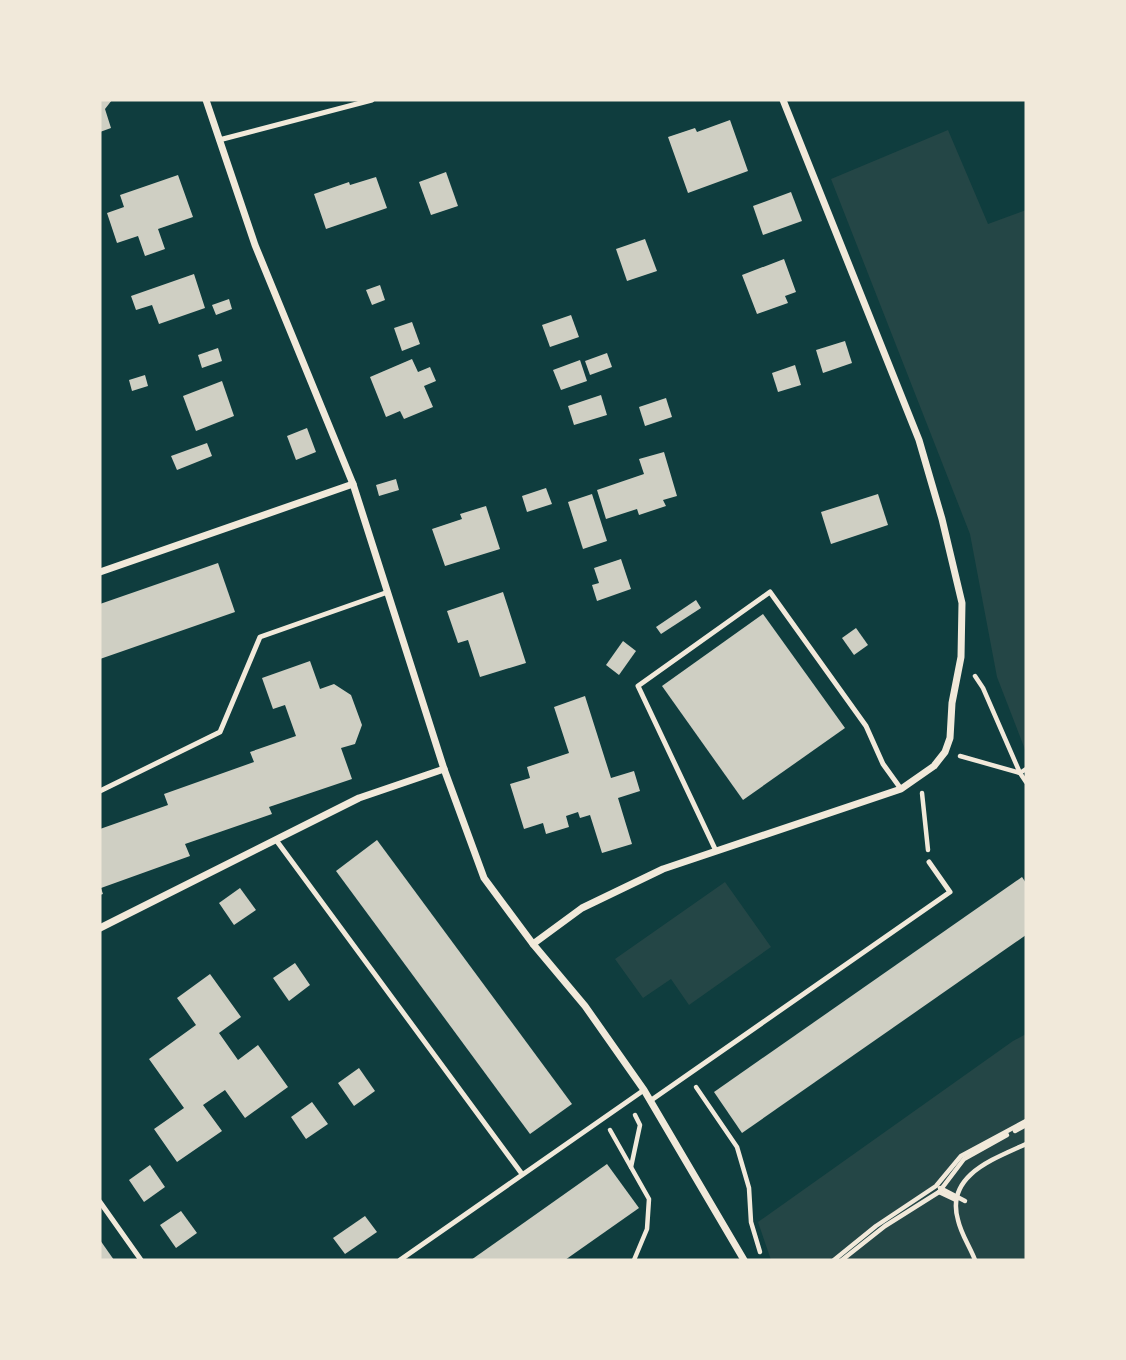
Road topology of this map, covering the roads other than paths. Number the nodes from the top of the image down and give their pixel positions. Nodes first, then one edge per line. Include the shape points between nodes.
1 (206, 100) edge
2 (372, 100) edge
3 (783, 100) edge
4 (219, 140) junction
5 (353, 484) junction
6 (100, 572) edge
7 (388, 592) junction
8 (444, 769) junction
9 (901, 789) junction
10 (100, 791) edge
11 (276, 840) junction
12 (716, 851) junction
13 (929, 862) road end
14 (100, 928) edge
15 (533, 944) junction
16 (643, 1090) junction
17 (650, 1101) junction
18 (522, 1174) junction
19 (100, 1202) edge
20 (141, 1260) edge
21 (400, 1260) edge
22 (744, 1260) edge

1 - 4 street
2 - 4 lane
3 - 9 street via 923,453 962,603 961,657 950,738 934,766
4 - 5 street via 255,245
5 - 6 street
5 - 7 street
7 - 8 street
7 - 10 lane via 260,637 220,733
8 - 11 street via 359,798
8 - 15 street via 485,878
9 - 12 street
9 - 12 lane via 883,764 866,726 769,592 638,686
11 - 14 street
11 - 18 lane
12 - 15 street via 663,869 582,908
13 - 17 lane via 950,891
15 - 16 street via 585,1006
16 - 17 street
16 - 18 lane
17 - 22 street
18 - 21 lane
19 - 20 lane

